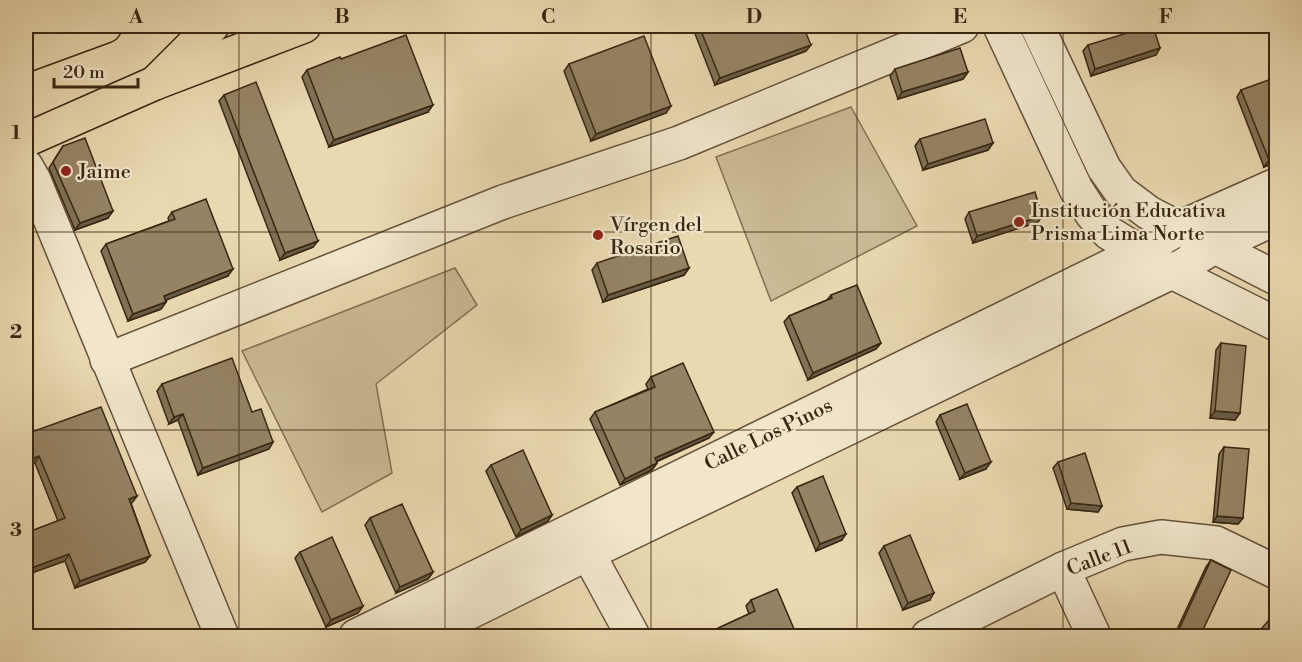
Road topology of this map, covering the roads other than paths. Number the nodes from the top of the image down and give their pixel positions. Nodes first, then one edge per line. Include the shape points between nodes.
1 (105, 26) edge
2 (212, 26) edge
3 (304, 26) edge
4 (962, 26) edge
5 (1000, 26) edge
6 (1037, 26) edge
7 (26, 55) edge
8 (155, 83) junction
9 (26, 140) edge
10 (26, 166) edge
11 (1276, 185) edge
12 (1276, 218) edge
13 (1179, 228) junction
14 (1216, 246) junction
15 (1139, 252) junction
16 (1172, 272) junction
17 (1276, 278) edge
18 (1276, 324) edge
19 (107, 360) junction
20 (582, 541) junction
21 (1063, 570) junction
22 (1276, 572) edge
23 (222, 636) edge
24 (356, 636) edge
25 (422, 636) edge
26 (633, 636) edge
27 (928, 636) edge
28 (1094, 636) edge

1 - 7 main road
2 - 8 main road
3 - 8 main road
4 - 19 street via 679,143 503,202
5 - 15 street via 1076,189 1109,233
6 - 13 street via 1104,168 1121,192 1149,213
8 - 9 main road
10 - 19 street
11 - 13 street, Calle Los Pinos
12 - 14 street, Calle Los Pinos
13 - 14 street
13 - 15 street, Calle Los Pinos
14 - 16 street, Calle Los Pinos
14 - 17 street
15 - 16 street
15 - 20 street, Calle Los Pinos
16 - 18 street
16 - 20 street, Calle Los Pinos
19 - 23 street
20 - 24 street, Calle Los Pinos
20 - 25 street, Calle Los Pinos
20 - 26 street
21 - 22 street, Calle 11 via 1123,544 1161,537 1216,543
21 - 27 street, Calle 11
21 - 28 street

